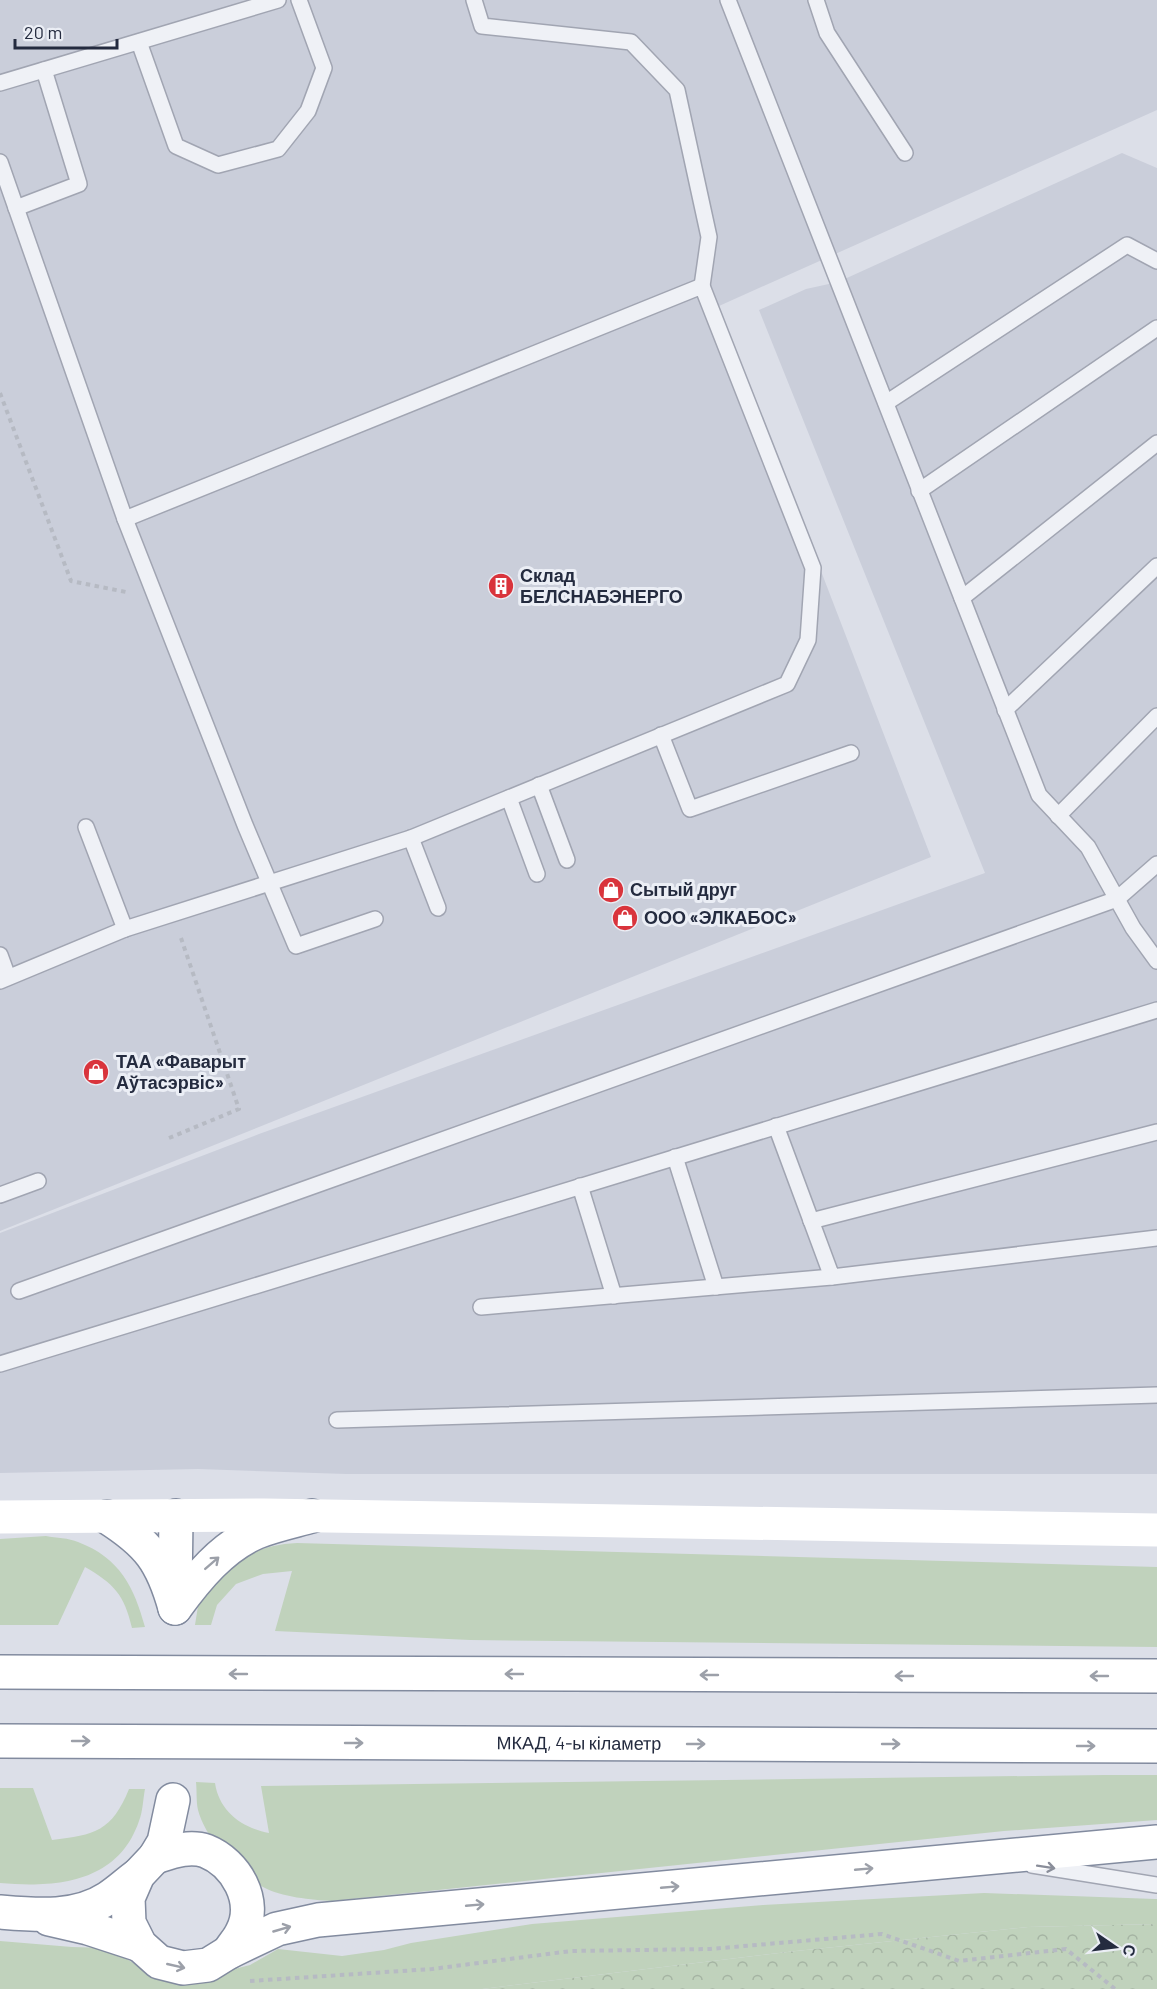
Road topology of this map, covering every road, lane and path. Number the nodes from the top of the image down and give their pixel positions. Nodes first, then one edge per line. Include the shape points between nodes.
1 (278, 0) edge
2 (300, 0) edge
3 (474, 0) edge
4 (728, 0) edge
5 (816, 0) edge
6 (139, 42) junction
7 (44, 70) junction
8 (0, 83) edge
9 (905, 153) dead end
10 (0, 162) edge
11 (16, 208) junction
12 (1157, 261) edge
13 (702, 286) junction
14 (1157, 328) edge
15 (0, 393) edge
16 (885, 403) junction
17 (1157, 443) edge
18 (920, 491) junction
19 (125, 519) junction
20 (1157, 566) edge
21 (156, 598) junction
22 (962, 598) junction
23 (1005, 710) junction
24 (1157, 716) edge
25 (662, 735) junction
26 (851, 753) dead end
27 (539, 785) junction
28 (509, 798) junction
29 (1058, 816) junction
30 (86, 827) dead end
31 (411, 838) junction
32 (567, 860) dead end
33 (1157, 864) edge
34 (537, 874) dead end
35 (269, 883) junction
36 (1118, 899) junction
37 (438, 908) dead end
38 (173, 913) junction
39 (375, 919) dead end
40 (125, 929) junction
41 (0, 955) edge
42 (1157, 961) edge
43 (4, 979) edge
44 (1157, 1010) edge
45 (776, 1126) junction
46 (1157, 1131) edge
47 (169, 1138) dead end
48 (675, 1157) junction
49 (38, 1181) dead end
50 (580, 1186) junction
51 (0, 1195) edge
52 (812, 1221) junction
53 (1157, 1238) edge
54 (832, 1277) junction
55 (716, 1287) junction
56 (19, 1291) dead end
57 (614, 1296) junction
58 (481, 1307) dead end
59 (0, 1364) edge
60 (1157, 1395) edge
61 (337, 1420) dead end
62 (176, 1516) junction
63 (312, 1516) junction
64 (0, 1517) edge
65 (107, 1517) junction
66 (1157, 1530) edge
67 (175, 1608) junction
68 (12, 1672) edge
69 (1157, 1676) edge
70 (11, 1741) edge
71 (1157, 1746) edge
72 (1157, 1842) edge
73 (204, 1851) junction
74 (988, 1858) junction
75 (147, 1866) junction
76 (1157, 1885) edge
77 (14, 1913) edge
78 (140, 1945) junction
79 (229, 1952) junction
80 (241, 1982) dead end
81 (1116, 1989) edge

1 - 6 lane
2 - 6 lane via 324,68 308,111 278,149 218,165 176,146
3 - 13 lane via 482,26 631,42 677,90 709,237
4 - 16 lane
5 - 9 lane via 827,33
6 - 7 lane
7 - 8 lane
7 - 11 lane via 79,184
10 - 11 lane
11 - 19 lane
12 - 16 lane via 1127,245
13 - 19 lane
13 - 25 lane via 813,568 808,640 787,684
14 - 18 lane
15 - 21 path via 71,581
16 - 18 lane
17 - 22 lane
18 - 22 lane
19 - 21 lane
20 - 23 lane
21 - 35 lane
22 - 23 lane
23 - 29 lane via 1039,795
24 - 29 lane
25 - 26 lane via 690,809
25 - 27 lane
27 - 28 lane
27 - 32 lane
28 - 31 lane
28 - 34 lane
29 - 36 lane via 1088,847
30 - 40 lane
31 - 35 lane
31 - 37 lane
33 - 36 lane
35 - 38 lane
35 - 39 lane via 296,946
36 - 42 lane
36 - 56 lane
38 - 40 lane
38 - 47 path via 239,1109
40 - 43 lane
41 - 43 lane
44 - 45 lane
45 - 48 lane
45 - 52 lane
46 - 52 lane
48 - 50 lane
48 - 55 lane
49 - 51 lane
50 - 57 lane
50 - 59 lane
52 - 54 lane
53 - 54 lane
54 - 55 lane
55 - 57 lane
57 - 58 lane
60 - 61 lane
62 - 63 main road
62 - 65 main road
62 - 67 main road
63 - 66 main road
67 -> 63 main road via 200,1574 226,1551 256,1533
64 - 65 main road
65 - 67 main road via 127,1530 153,1556 167,1579
69 -> 68 main road
70 -> 71 main road, МКАД, 4-ы кіламетр
72 - 74 main road
73 - 75 main road via 179,1849
73 - 75 main road via 184,1828 173,1800 164,1842
73 - 79 main road via 226,1862 241,1882 248,1906 243,1931
74 -> 76 lane
79 -> 74 main road via 278,1929 318,1920
75 - 77 main road via 107,1899 78,1911 52,1915
75 - 78 main road via 128,1898 129,1923
77 - 78 main road via 88,1928
78 -> 79 main road via 159,1962 183,1968 208,1965
80 - 81 path via 432,1969 571,1951 710,1950 882,1934 959,1962 1066,1948

